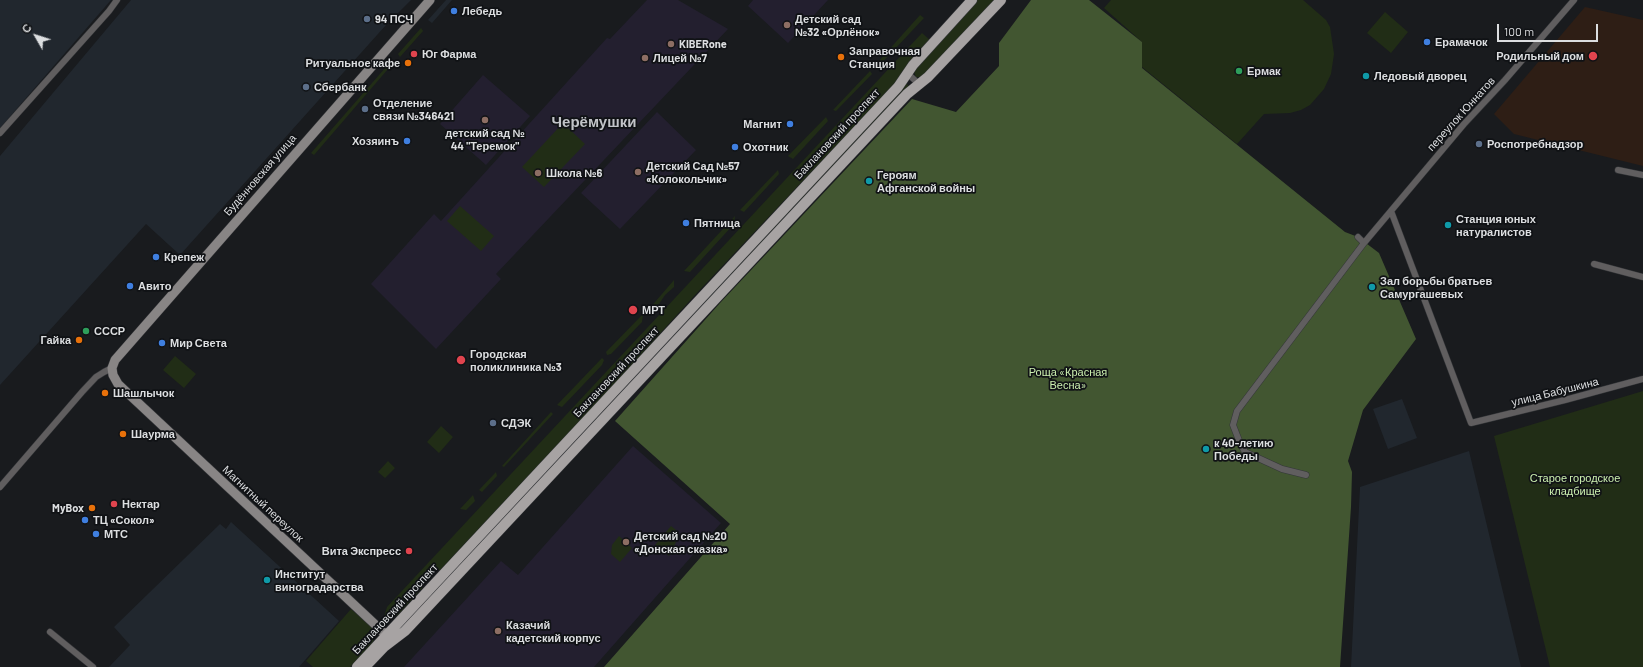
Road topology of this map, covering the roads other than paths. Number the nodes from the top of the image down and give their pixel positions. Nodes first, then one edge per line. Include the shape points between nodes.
1 (117, 0) edge
2 (430, 0) edge
3 (972, 0) edge
4 (1002, 0) edge
5 (1574, 0) edge
6 (908, 74) junction
7 (919, 84) junction
8 (0, 132) edge
9 (1618, 170) dead end
10 (1643, 175) edge
11 (1391, 211) junction
12 (1358, 237) dead end
13 (1364, 243) junction
14 (1594, 264) dead end
15 (1643, 277) edge
16 (112, 368) junction
17 (1643, 379) edge
18 (1306, 475) dead end
19 (0, 487) edge
20 (50, 632) dead end
21 (389, 638) junction
22 (93, 667) edge
23 (357, 667) edge
24 (365, 667) edge

1 - 8 street via 110,11
2 - 16 main road, Будённовская улица via 115,360
3 - 6 main road, Баклановский проспект via 913,65
4 - 7 main road, Баклановский проспект
5 - 11 street, переулок Юннатов
6 - 7 street
6 - 21 main road, Баклановский проспект
7 - 21 main road, Баклановский проспект via 405,631
9 - 10 street
11 - 13 street, переулок Юннатов
11 - 17 street, улица Бабушкина via 1471,423
12 - 13 street
13 - 18 street, переулок Юннатов via 1237,411 1233,425 1245,452 1282,469
14 - 15 street
16 - 19 street, Будённовская улица via 96,377
16 - 21 main road, Магнитный переулок via 118,384
20 - 22 street
21 - 23 main road, Баклановский проспект
21 - 24 main road, Баклановский проспект

